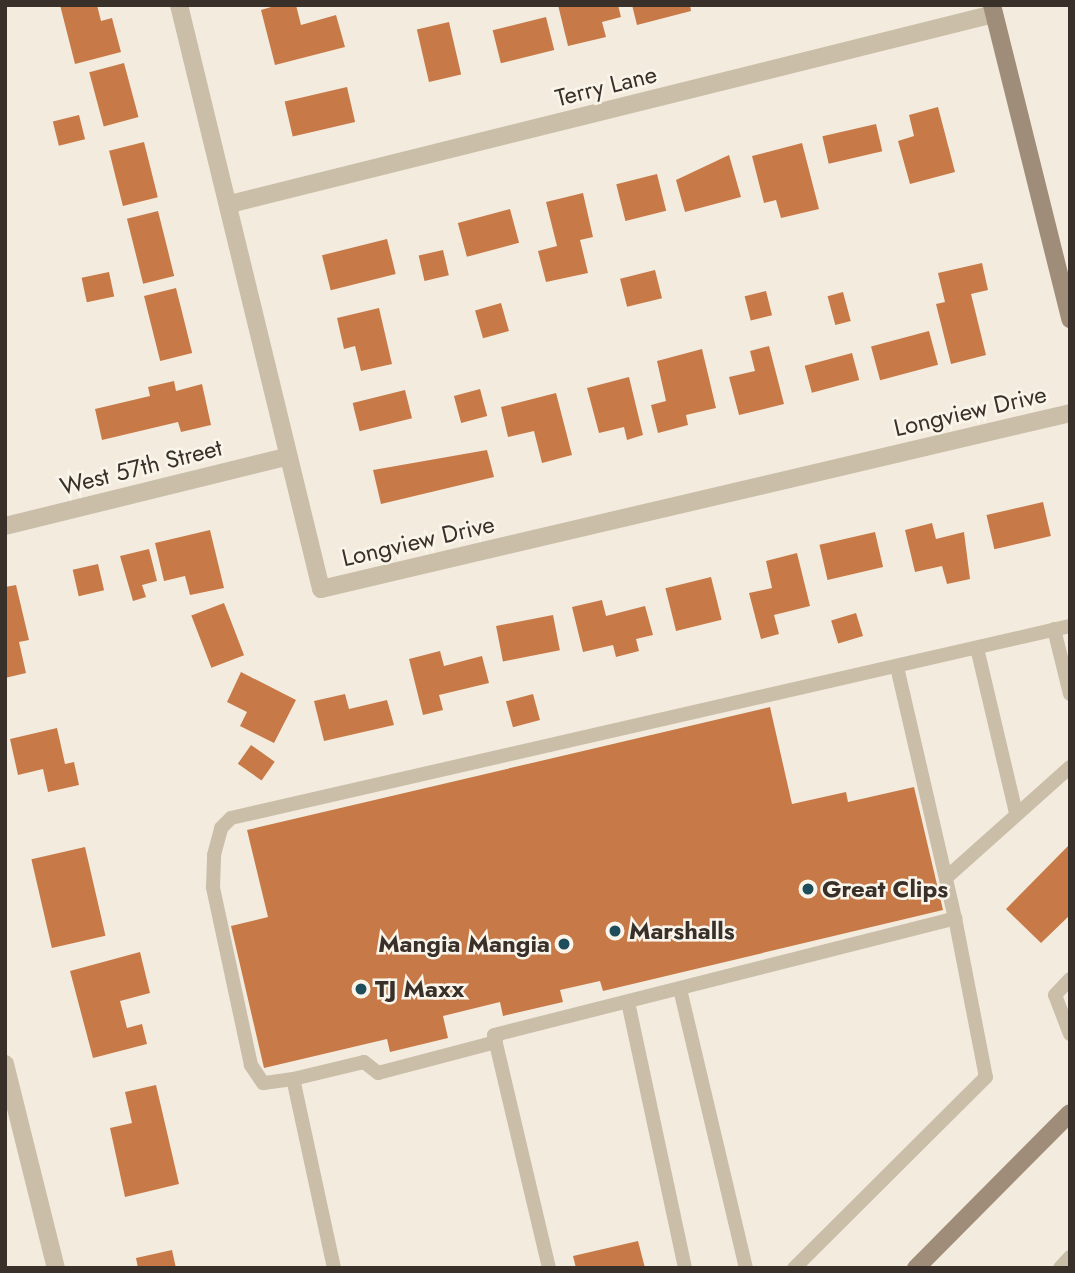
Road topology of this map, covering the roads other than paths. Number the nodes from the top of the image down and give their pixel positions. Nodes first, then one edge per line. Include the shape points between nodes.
1 (179, 5) edge
2 (993, 10) edge
3 (230, 204) junction
4 (1065, 277) edge
5 (1070, 319) edge
6 (1070, 413) edge
7 (289, 456) junction
8 (5, 526) edge
9 (1070, 626) edge
10 (1054, 629) junction
11 (977, 648) junction
12 (897, 667) junction
13 (1070, 694) edge
14 (1070, 767) edge
15 (1017, 813) junction
16 (947, 877) junction
17 (955, 919) junction
18 (1070, 979) edge
19 (680, 989) junction
20 (628, 1002) junction
21 (1070, 1034) edge
22 (496, 1042) junction
23 (5, 1064) edge
24 (293, 1079) junction
25 (1070, 1113) edge
26 (1070, 1257) edge
27 (927, 1264) edge
28 (56, 1268) edge
29 (334, 1268) edge
30 (549, 1268) edge
31 (685, 1268) edge
32 (747, 1268) edge
33 (794, 1268) edge
34 (1059, 1268) edge

1 - 3 street, Longview Drive
2 - 3 street, Terry Lane
2 - 4 street
3 - 7 street, Longview Drive
4 - 5 street
6 - 7 street, Longview Drive via 321,589
7 - 8 street, West 57th Street
9 - 10 lane
10 - 11 lane
10 - 13 lane
11 - 12 lane
11 - 15 lane
12 - 16 lane
12 - 24 lane via 231,818 220,828 213,887 251,1065 263,1083
14 - 15 lane
15 - 16 lane
16 - 17 lane
17 - 19 lane
17 - 33 lane via 986,1077
18 - 21 lane via 1055,995
19 - 20 lane
19 - 32 lane
20 - 22 lane via 494,1035
20 - 31 lane
22 - 24 lane via 378,1073 364,1062
22 - 30 lane
23 - 28 street
24 - 29 lane
25 - 27 street
26 - 34 lane

